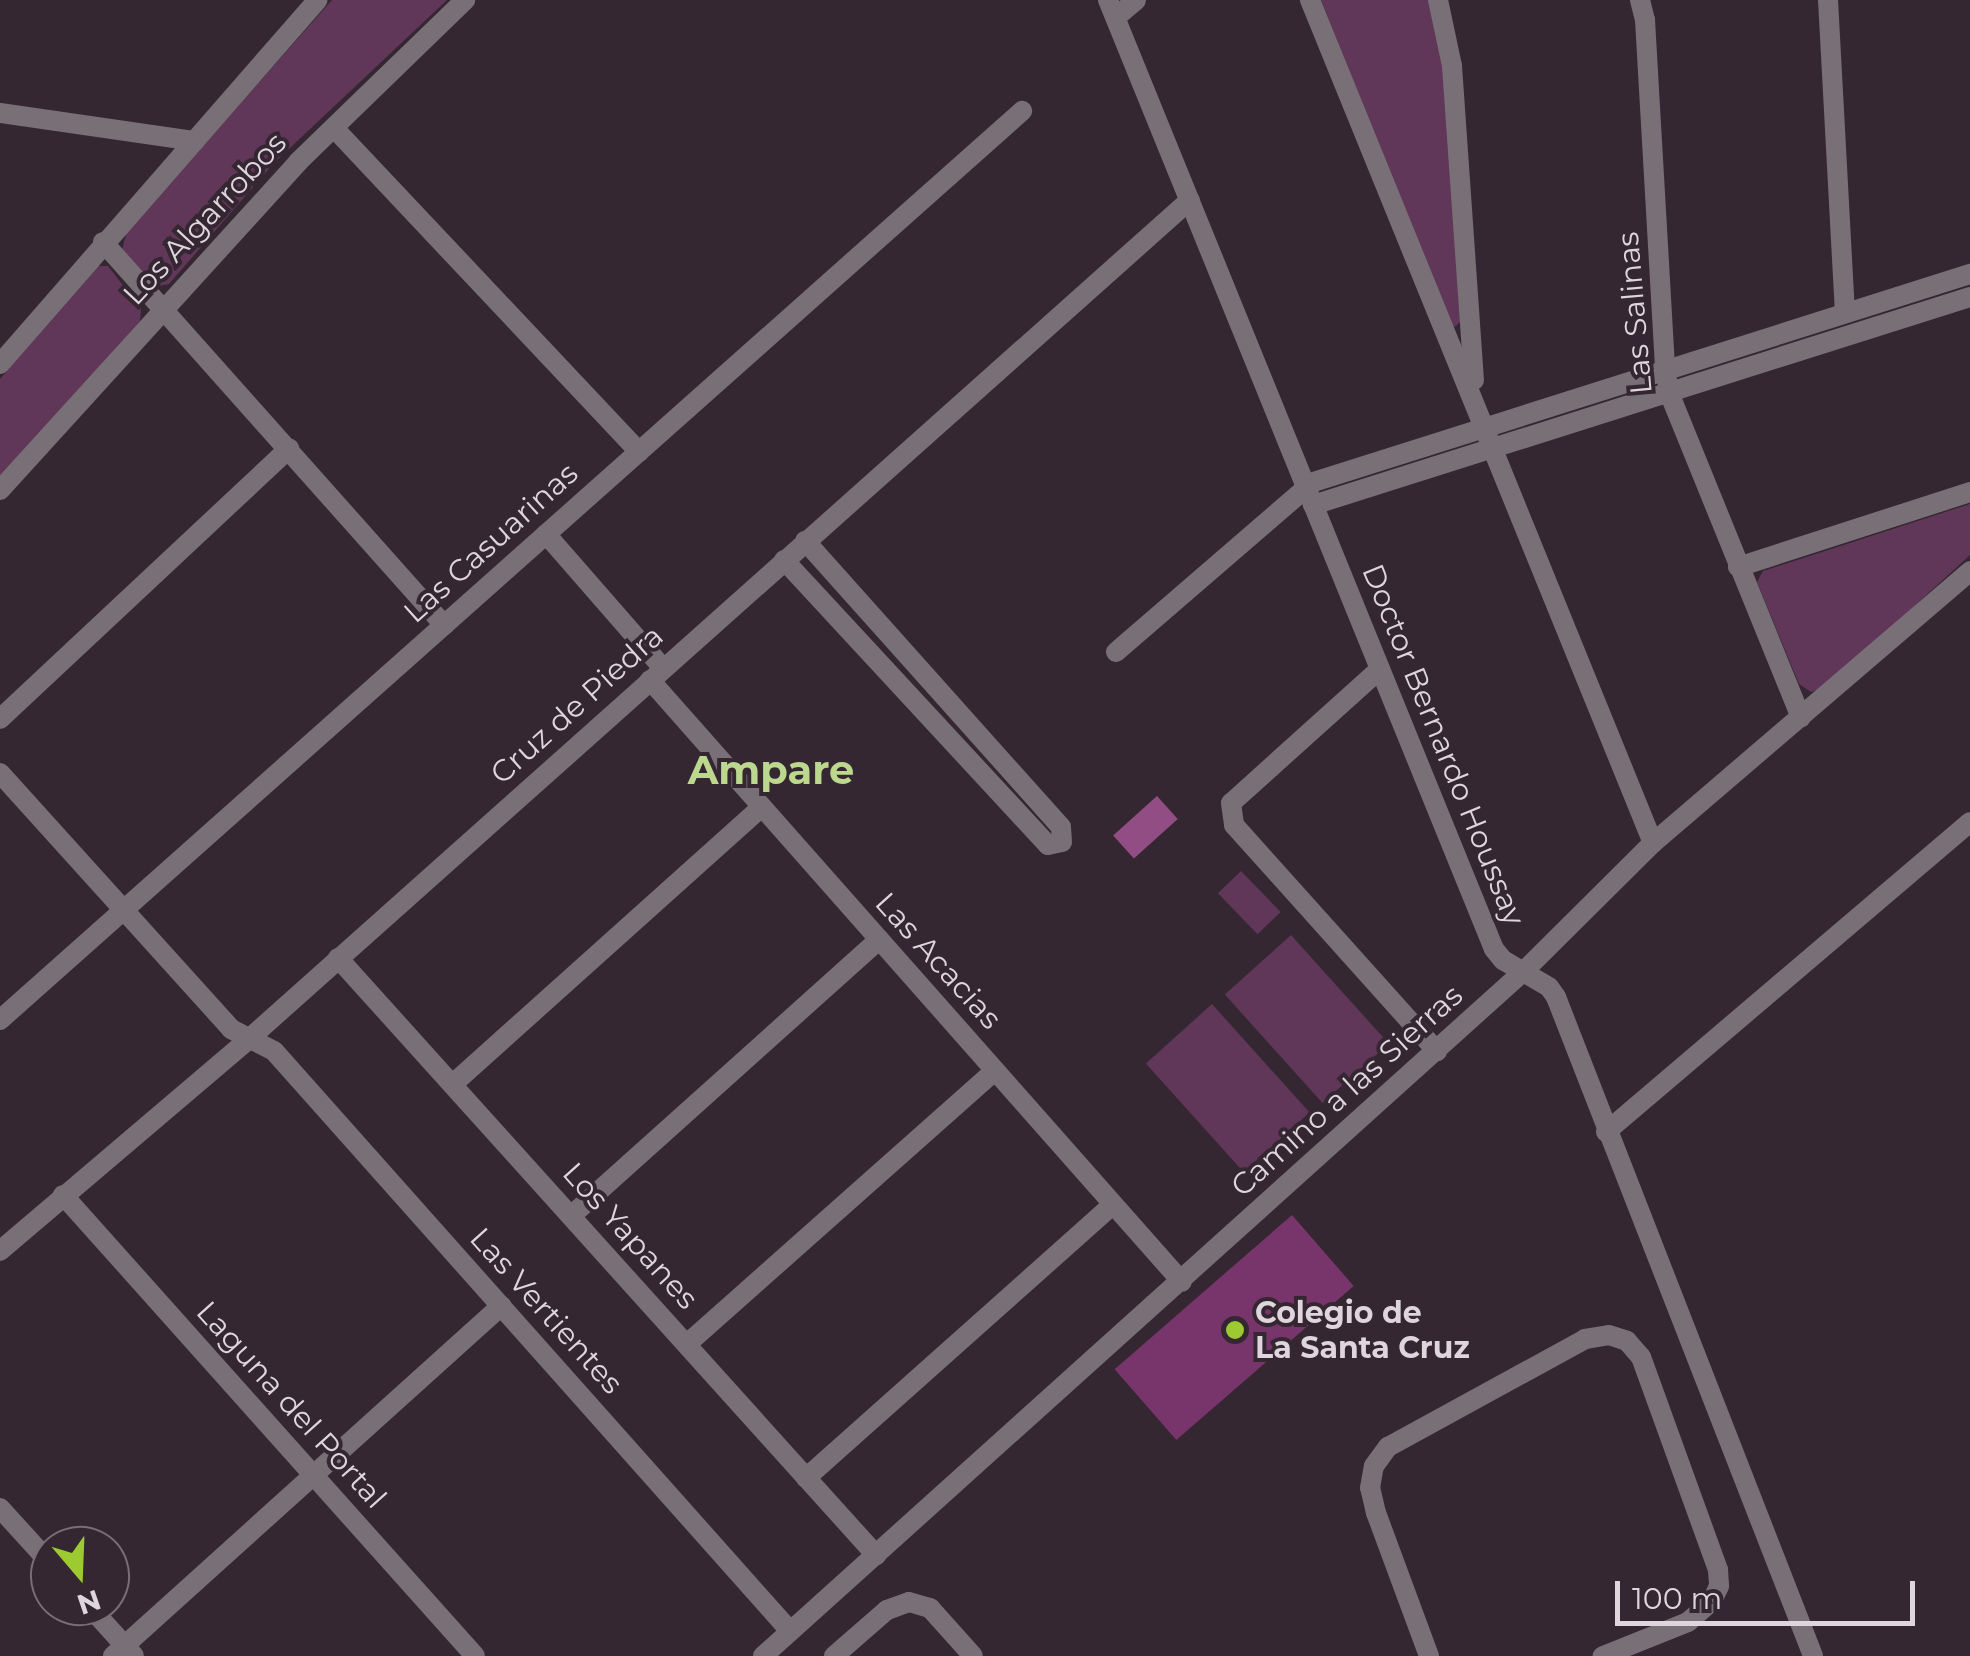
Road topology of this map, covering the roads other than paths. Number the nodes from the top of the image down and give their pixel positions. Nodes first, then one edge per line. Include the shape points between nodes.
1 (317, 0) edge
2 (465, 0) edge
3 (1136, 0) edge
4 (1310, 0) edge
5 (1438, 0) edge
6 (1640, 0) edge
7 (1828, 0) edge
8 (1110, 6) edge
9 (1022, 111) dead end
10 (0, 113) edge
11 (334, 128) junction
12 (196, 141) junction
13 (1190, 200) junction
14 (103, 242) junction
15 (1970, 274) edge
16 (1970, 297) edge
17 (161, 309) junction
18 (1845, 312) junction
19 (0, 364) edge
20 (1665, 370) junction
21 (1670, 394) junction
22 (1476, 401) junction
23 (1482, 425) junction
24 (288, 449) junction
25 (1491, 449) junction
26 (639, 452) junction
27 (0, 490) edge
28 (1970, 492) edge
29 (1308, 493) junction
30 (546, 534) junction
31 (805, 541) junction
32 (784, 560) junction
33 (1738, 567) junction
34 (1970, 571) edge
35 (444, 625) junction
36 (1116, 652) dead end
37 (1380, 669) junction
38 (656, 674) junction
39 (1801, 718) junction
40 (0, 719) edge
41 (0, 773) edge
42 (761, 808) junction
43 (1970, 822) edge
44 (1653, 843) junction
45 (121, 912) junction
46 (879, 940) junction
47 (338, 958) junction
48 (1524, 970) junction
49 (0, 1020) edge
50 (250, 1038) junction
51 (1437, 1051) junction
52 (995, 1071) junction
53 (454, 1083) junction
54 (1606, 1132) junction
55 (63, 1195) junction
56 (1113, 1204) junction
57 (571, 1216) junction
58 (0, 1251) edge
59 (1182, 1282) junction
60 (501, 1306) junction
61 (687, 1344) junction
62 (314, 1476) junction
63 (806, 1478) junction
64 (0, 1508) edge
65 (30, 1541) edge
66 (876, 1555) junction
67 (104, 1626) edge
68 (790, 1631) junction
69 (124, 1652) edge
70 (475, 1656) edge
71 (763, 1656) edge
72 (834, 1656) edge
73 (973, 1656) edge
74 (1429, 1656) edge
75 (1602, 1656) edge
76 (1812, 1656) edge

1 - 12 street
2 - 11 street, Los Algarrobos
3 - 8 street
4 - 22 street
5 - 22 street via 1452,66
6 - 20 street, Las Salinas
7 - 18 street
8 - 13 street, Doctor Bernardo Houssay
9 - 26 street, Las Casuarinas
10 - 12 street
11 - 17 street, Los Algarrobos
11 - 26 street
12 - 14 street
13 - 29 street, Doctor Bernardo Houssay
13 - 31 street, Cruz de Piedra
14 - 17 street
14 - 19 street
15 - 18 street
16 - 21 street
17 - 24 street
17 - 27 street, Los Algarrobos
18 - 20 street
20 - 21 street, Las Salinas
20 - 23 street
21 - 25 street
21 - 33 street, Las Salinas
22 - 23 street
23 - 25 street
23 - 29 street
24 - 35 street
24 - 40 street
25 - 29 street
25 - 44 street
26 - 30 street, Las Casuarinas
28 - 33 street
29 - 36 street
29 - 37 street, Doctor Bernardo Houssay
30 - 35 street, Las Casuarinas
30 - 38 street, Las Acacias
31 - 32 street, Cruz de Piedra
31 - 32 street via 1061,827 1062,842 1048,845
32 - 38 street, Cruz de Piedra
33 - 39 street, Las Salinas
34 - 39 street, Camino a las Sierras
35 - 45 street, Las Casuarinas
37 - 48 street, Doctor Bernardo Houssay via 1494,949
37 - 51 street via 1231,803 1234,825
38 - 42 street, Las Acacias
38 - 47 street, Cruz de Piedra
39 - 44 street, Camino a las Sierras
41 - 45 street, Las Vertientes
42 - 46 street, Las Acacias
42 - 53 street
43 - 54 street
44 - 48 street, Camino a las Sierras
45 - 49 street, Las Casuarinas
45 - 50 street, Las Vertientes via 231,1029
46 - 52 street, Las Acacias
46 - 57 street
47 - 50 street, Cruz de Piedra
47 - 53 street, Los Yapanes
48 - 51 street, Camino a las Sierras
48 - 54 street, Doctor Bernardo Houssay via 1556,996
50 - 55 street, Cruz de Piedra
50 - 60 street, Las Vertientes via 274,1052
51 - 59 street, Camino a las Sierras
52 - 56 street, Las Acacias
52 - 61 street
53 - 57 street, Los Yapanes
54 - 76 street, Doctor Bernardo Houssay
55 - 58 street, Cruz de Piedra
55 - 62 street, Laguna del Portal
56 - 59 street, Las Acacias
56 - 63 street
57 - 61 street, Los Yapanes
59 - 66 street, Camino a las Sierras
60 - 62 street
60 - 68 street, Las Vertientes
61 - 63 street, Los Yapanes
62 - 69 street
62 - 70 street, Laguna del Portal
63 - 66 street, Los Yapanes
64 - 65 street
66 - 68 street, Camino a las Sierras
67 - 69 street
68 - 71 street, Camino a las Sierras
72 - 73 street via 887,1610 910,1602 930,1608
74 - 75 street via 1376,1513 1374,1466 1388,1447 1585,1339 1609,1335 1642,1357 1720,1586 1688,1622

